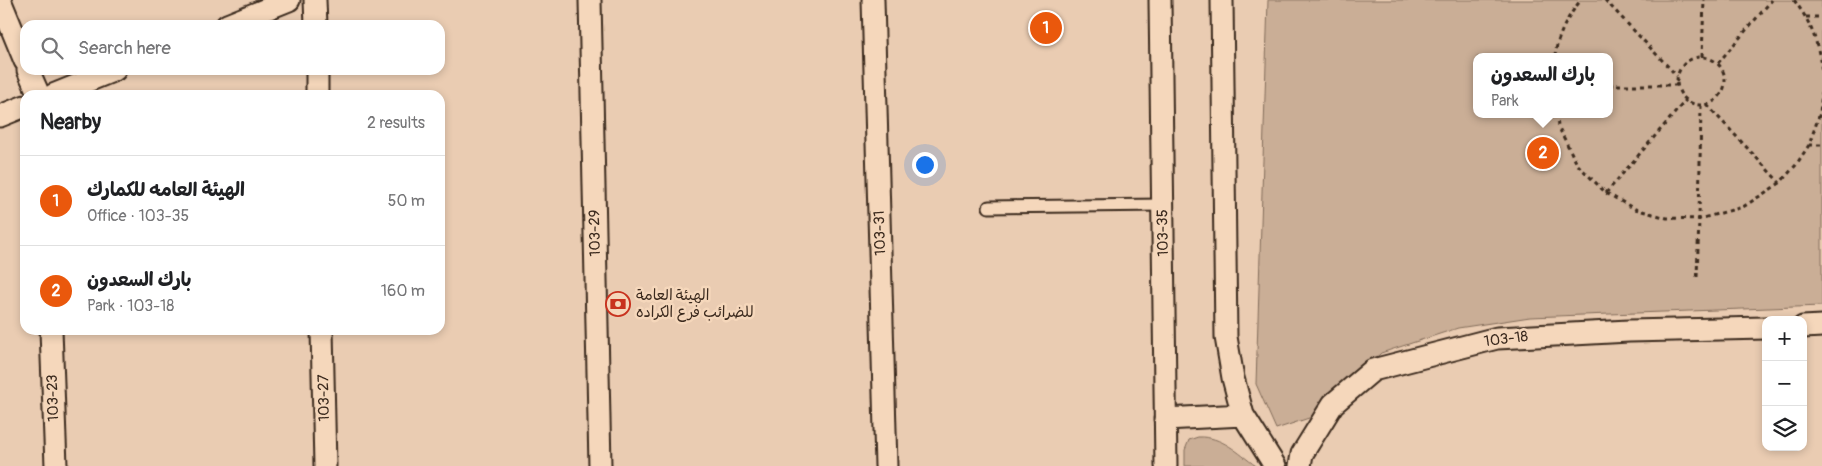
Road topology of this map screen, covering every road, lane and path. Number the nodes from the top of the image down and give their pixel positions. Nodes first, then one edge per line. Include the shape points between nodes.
1 (0, 0) edge
2 (289, 0) edge
3 (315, 0) edge
4 (590, 0) edge
5 (873, 0) edge
6 (1160, 0) edge
7 (1222, 0) edge
8 (1581, 0) edge
9 (1605, 0) edge
10 (1704, 0) edge
11 (1772, 0) edge
12 (1794, 0) edge
13 (1806, 17) junction
14 (1822, 17) edge
15 (239, 20) edge
16 (316, 20) edge
17 (20, 50) edge
18 (1555, 53) edge
19 (1702, 57) junction
20 (1718, 63) junction
21 (1822, 72) edge
22 (30, 75) edge
23 (103, 75) edge
24 (317, 75) edge
25 (1677, 76) junction
26 (1613, 85) edge
27 (1677, 85) junction
28 (37, 90) edge
29 (65, 90) edge
30 (317, 90) edge
31 (1822, 92) edge
32 (1686, 100) junction
33 (1707, 105) junction
34 (1701, 106) junction
35 (20, 108) edge
36 (0, 116) edge
37 (1557, 118) edge
38 (1809, 145) junction
39 (1822, 145) edge
40 (1780, 183) junction
41 (1606, 193) junction
42 (1163, 205) junction
43 (989, 207) dead end
44 (1700, 219) junction
45 (1697, 277) dead end
46 (1822, 326) edge
47 (1807, 327) edge
48 (1762, 328) edge
49 (50, 335) edge
50 (322, 335) edge
51 (1243, 415) junction
52 (1165, 419) junction
53 (56, 466) edge
54 (325, 466) edge
55 (600, 466) edge
56 (886, 466) edge
57 (1166, 466) edge
58 (1275, 466) edge
59 (1300, 466) edge

1 - 17 street
2 - 15 street
3 - 16 street
4 - 55 street, 103-29
5 - 56 street, 103-31
6 - 42 street, 103-35
7 - 51 street via 1226,336
8 - 18 path via 1570,15
9 - 25 path
10 - 19 path
11 - 20 path
12 - 13 path
13 - 14 path
13 - 21 path via 1819,48
19 - 20 path
19 - 25 path via 1689,60
20 - 33 path via 1725,83 1720,97
22 - 28 street
23 - 29 street
24 - 30 street
25 - 27 path
26 - 27 path
27 - 32 path
31 - 38 path via 1820,113
32 - 34 path
32 - 41 path
33 - 34 path
33 - 40 path
34 - 44 path
35 - 36 street
37 - 41 path via 1577,164
38 - 39 path
38 - 40 path
40 - 44 path via 1743,208
41 - 44 path via 1635,210 1667,218
42 - 43 lane
42 - 52 street, 103-35
44 - 45 path
46 - 47 street
48 - 59 street, 103-18 via 1496,338 1373,370 1333,404 1302,454
49 - 53 street, 103-23
50 - 54 street, 103-27
51 - 52 street
51 - 58 street
52 - 57 street, 103-35

